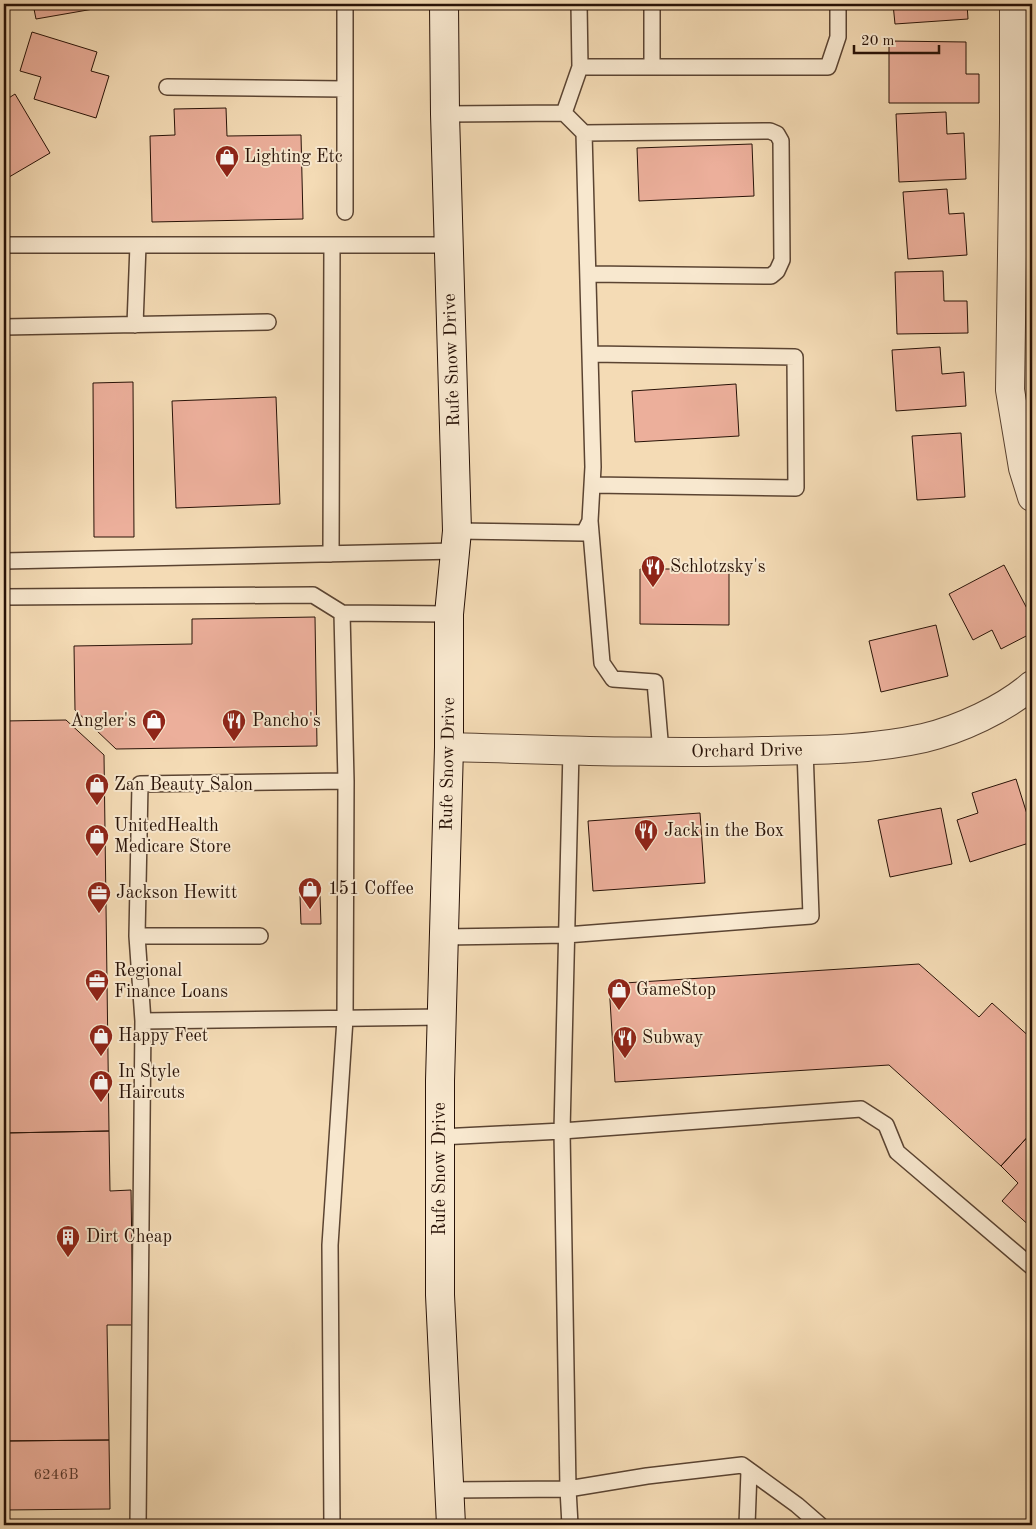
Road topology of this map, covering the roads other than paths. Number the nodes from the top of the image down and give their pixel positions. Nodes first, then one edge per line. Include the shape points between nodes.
1 (345, 4) edge
2 (444, 4) edge
3 (579, 4) edge
4 (652, 4) edge
5 (838, 4) edge
6 (1014, 4) edge
7 (580, 67) junction
8 (652, 67) junction
9 (167, 87) dead end
10 (345, 89) junction
11 (564, 113) junction
12 (445, 114) junction
13 (584, 133) junction
14 (344, 212) dead end
15 (4, 245) edge
16 (138, 245) junction
17 (332, 245) junction
18 (449, 245) junction
19 (588, 274) junction
20 (268, 322) dead end
21 (135, 324) junction
22 (4, 327) edge
23 (590, 354) junction
24 (592, 486) junction
25 (1032, 497) edge
26 (590, 521) junction
27 (456, 541) junction
28 (332, 554) junction
29 (4, 561) edge
30 (4, 597) edge
31 (342, 613) junction
32 (449, 614) junction
33 (1032, 685) edge
34 (449, 747) junction
35 (571, 750) junction
36 (805, 750) junction
37 (661, 752) junction
38 (346, 781) junction
39 (566, 935) junction
40 (137, 936) junction
41 (260, 936) dead end
42 (444, 937) junction
43 (442, 1017) junction
44 (345, 1019) junction
45 (143, 1021) junction
46 (562, 1131) junction
47 (440, 1137) junction
48 (1032, 1267) edge
49 (750, 1471) junction
50 (568, 1489) junction
51 (449, 1490) junction
52 (138, 1525) edge
53 (332, 1525) edge
54 (451, 1525) edge
55 (570, 1525) edge
56 (747, 1525) edge
57 (820, 1525) edge

1 - 10 lane
2 - 12 main road, Rufe Snow Drive
3 - 7 lane
4 - 8 lane
5 - 8 lane via 838,37 828,67
6 - 25 main road via 1010,390 1023,468
7 - 8 lane
7 - 11 lane
9 - 10 lane
10 - 14 lane
11 - 12 lane
11 - 13 lane
12 - 18 main road, Rufe Snow Drive
13 - 19 lane
13 - 19 lane via 770,130 781,142 782,260 771,276
15 - 16 lane
16 - 17 lane
16 - 21 lane
17 - 18 lane
17 - 28 lane
18 - 27 main road, Rufe Snow Drive
19 - 23 lane
20 - 21 lane
21 - 22 lane
23 - 24 lane
23 - 24 lane via 795,357 796,488
24 - 26 lane
26 - 27 lane via 584,533
26 - 37 lane via 602,663 613,679 655,682
27 - 28 lane
27 - 32 main road, Rufe Snow Drive
28 - 29 lane
30 - 31 lane via 313,595
31 - 32 lane
31 - 38 lane
32 - 34 main road, Rufe Snow Drive
33 - 36 main road, Orchard Drive via 1006,704 954,729 889,744
34 - 35 main road, Orchard Drive
34 - 42 main road, Rufe Snow Drive
35 - 37 main road, Orchard Drive
35 - 39 lane
36 - 37 main road, Orchard Drive
36 - 39 lane via 811,916
38 - 40 lane via 140,784
38 - 44 lane
39 - 42 lane
39 - 46 lane
40 - 41 lane
40 - 45 lane
42 - 43 main road, Rufe Snow Drive
43 - 44 lane
43 - 47 main road, Rufe Snow Drive
44 - 45 lane
44 - 53 lane via 330,1245
45 - 52 lane
46 - 47 lane
46 - 48 lane via 861,1109 886,1126 897,1152
46 - 50 lane
47 - 51 main road, Rufe Snow Drive via 440,1295
49 - 50 lane via 742,1465
49 - 56 lane
49 - 57 lane
50 - 51 lane
50 - 55 lane
51 - 54 main road, Rufe Snow Drive

